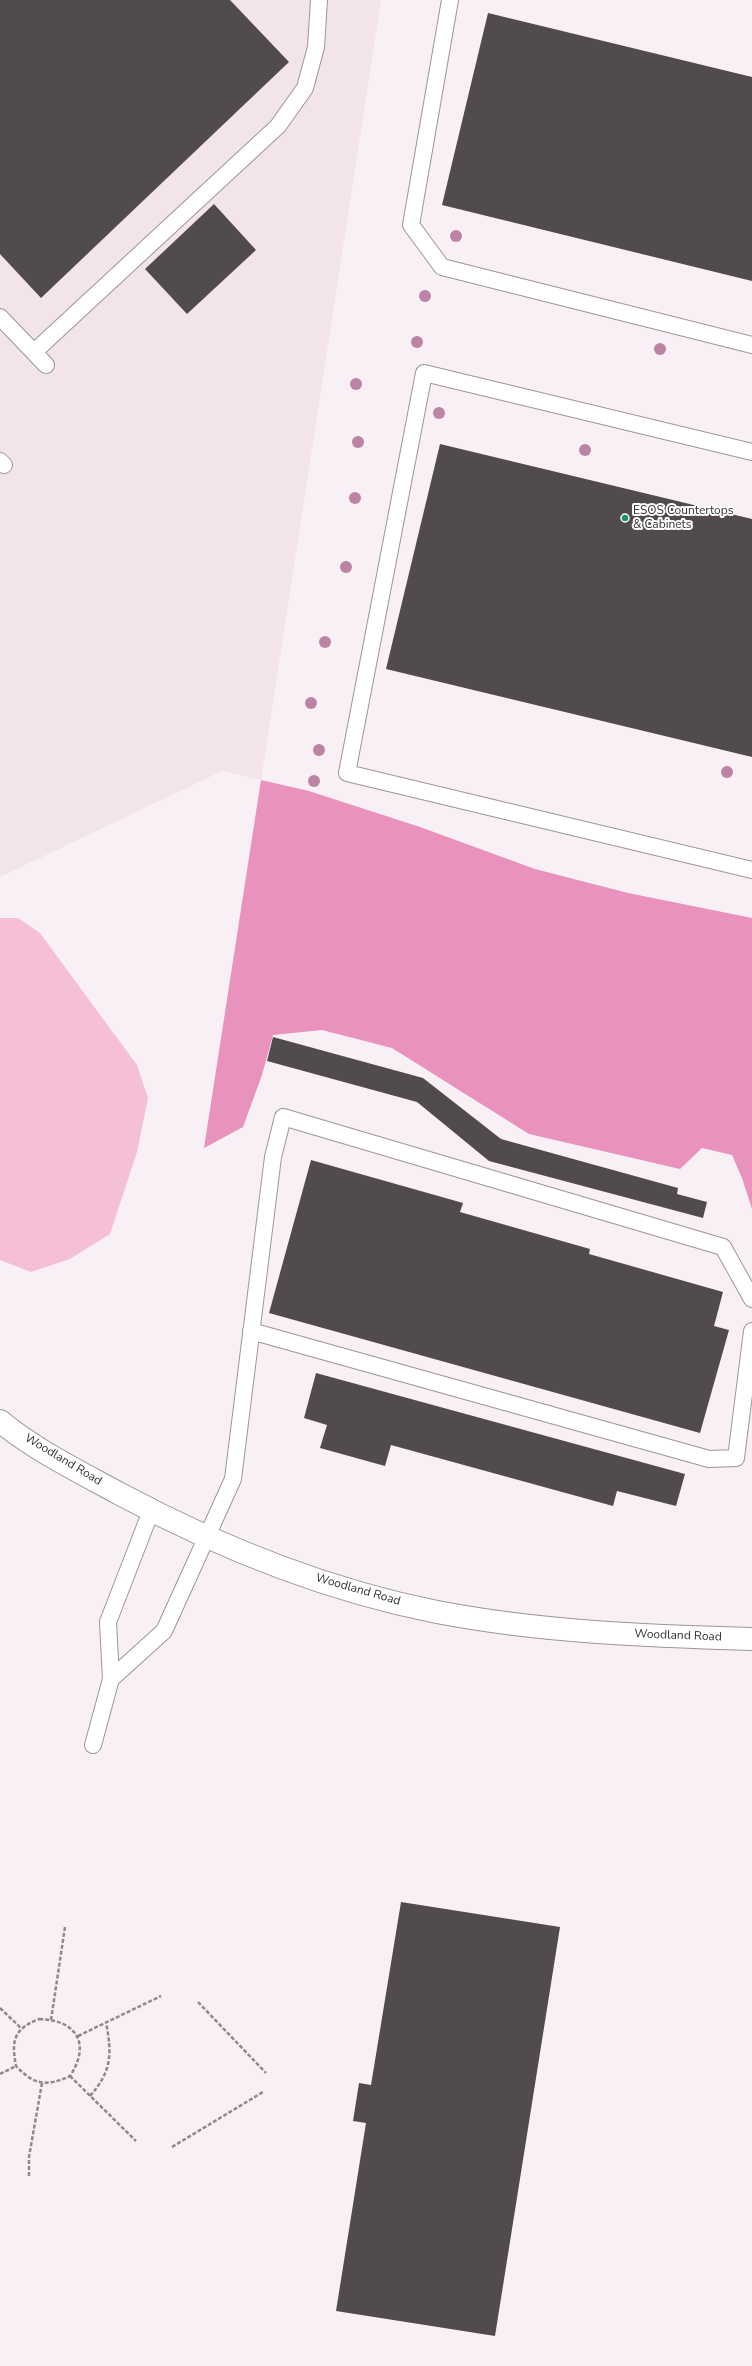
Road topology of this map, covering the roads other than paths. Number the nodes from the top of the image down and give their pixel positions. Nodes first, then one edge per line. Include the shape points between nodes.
1 (319, 0) edge
2 (450, 0) edge
3 (0, 317) edge
4 (752, 345) edge
5 (34, 352) junction
6 (46, 365) dead end
7 (752, 452) edge
8 (752, 870) edge
9 (752, 1299) edge
10 (251, 1331) junction
11 (752, 1331) edge
12 (0, 1421) edge
13 (151, 1511) junction
14 (207, 1538) junction
15 (752, 1639) edge
16 (111, 1678) junction
17 (93, 1745) dead end

1 - 5 lane via 316,47 305,88 278,126
2 - 4 lane via 411,225 442,267
3 - 5 lane
5 - 6 lane
7 - 8 lane via 424,373 347,774
9 - 10 lane via 723,1246 283,1117 272,1157
10 - 11 lane via 709,1459 736,1458
10 - 14 lane via 233,1479
12 - 13 street, Woodland Road via 70,1466
13 - 14 street, Woodland Road
13 - 16 lane via 108,1622
14 - 15 street, Woodland Road via 279,1567 344,1588 437,1612 551,1629
14 - 16 lane via 164,1631
16 - 17 lane

